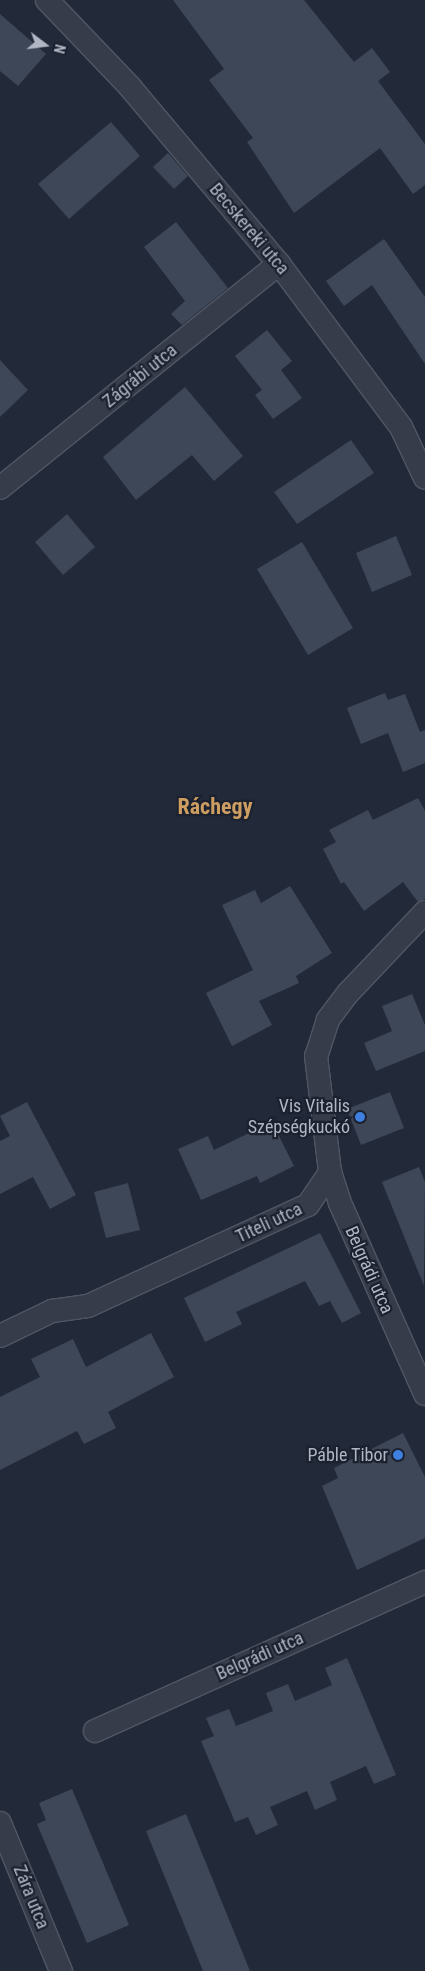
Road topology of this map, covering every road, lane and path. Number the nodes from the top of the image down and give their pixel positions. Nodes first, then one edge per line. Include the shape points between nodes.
1 (47, 0) edge
2 (279, 264) junction
3 (425, 478) edge
4 (0, 488) edge
5 (425, 912) edge
6 (330, 1172) junction
7 (0, 1336) edge
8 (425, 1394) edge
9 (425, 1582) edge
10 (95, 1731) dead end
11 (0, 1823) edge
12 (61, 1971) edge

1 - 2 street, Becskereki utca via 130,87
2 - 3 street, Becskereki utca via 400,427
2 - 4 street, Zágrábi utca
5 - 6 street via 328,1020 316,1056
6 - 7 street, Titeli utca via 308,1205 88,1306 52,1311
6 - 8 street, Belgrádi utca via 340,1203
9 - 10 street, Belgrádi utca
11 - 12 street, Zára utca

